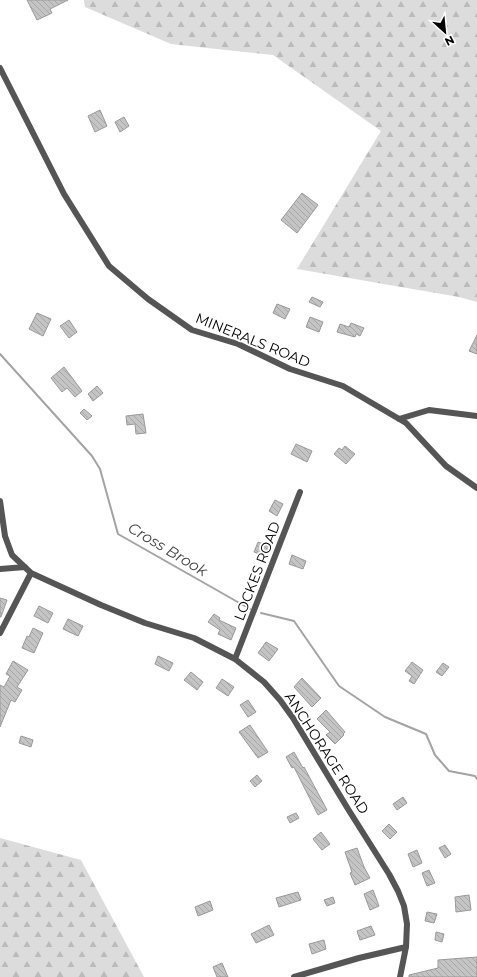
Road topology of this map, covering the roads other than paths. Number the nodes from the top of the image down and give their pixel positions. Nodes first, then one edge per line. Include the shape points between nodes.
1 (0, 68) edge
2 (477, 416) edge
3 (399, 419) junction
4 (477, 488) edge
5 (300, 492) dead end
6 (0, 501) edge
7 (25, 566) junction
8 (0, 569) edge
9 (31, 572) junction
10 (0, 633) edge
11 (235, 659) junction
12 (406, 947) junction
13 (294, 977) edge
14 (400, 977) edge

1 - 3 street, MINERALS ROAD via 64,194 109,266 148,299 192,330 238,344 290,369 343,386
2 - 3 street via 429,410
3 - 4 street, MINERALS ROAD via 406,423 446,466
5 - 11 street, LOCKES ROAD
6 - 7 street, ANCHORAGE ROAD via 5,536 12,555
7 - 8 street
7 - 9 street, ANCHORAGE ROAD
9 - 10 street
9 - 11 street, ANCHORAGE ROAD via 145,623 194,638
11 - 12 street, ANCHORAGE ROAD via 264,682 293,718 389,874 404,906 407,924
12 - 13 street
12 - 14 street, ANCHORAGE ROAD

